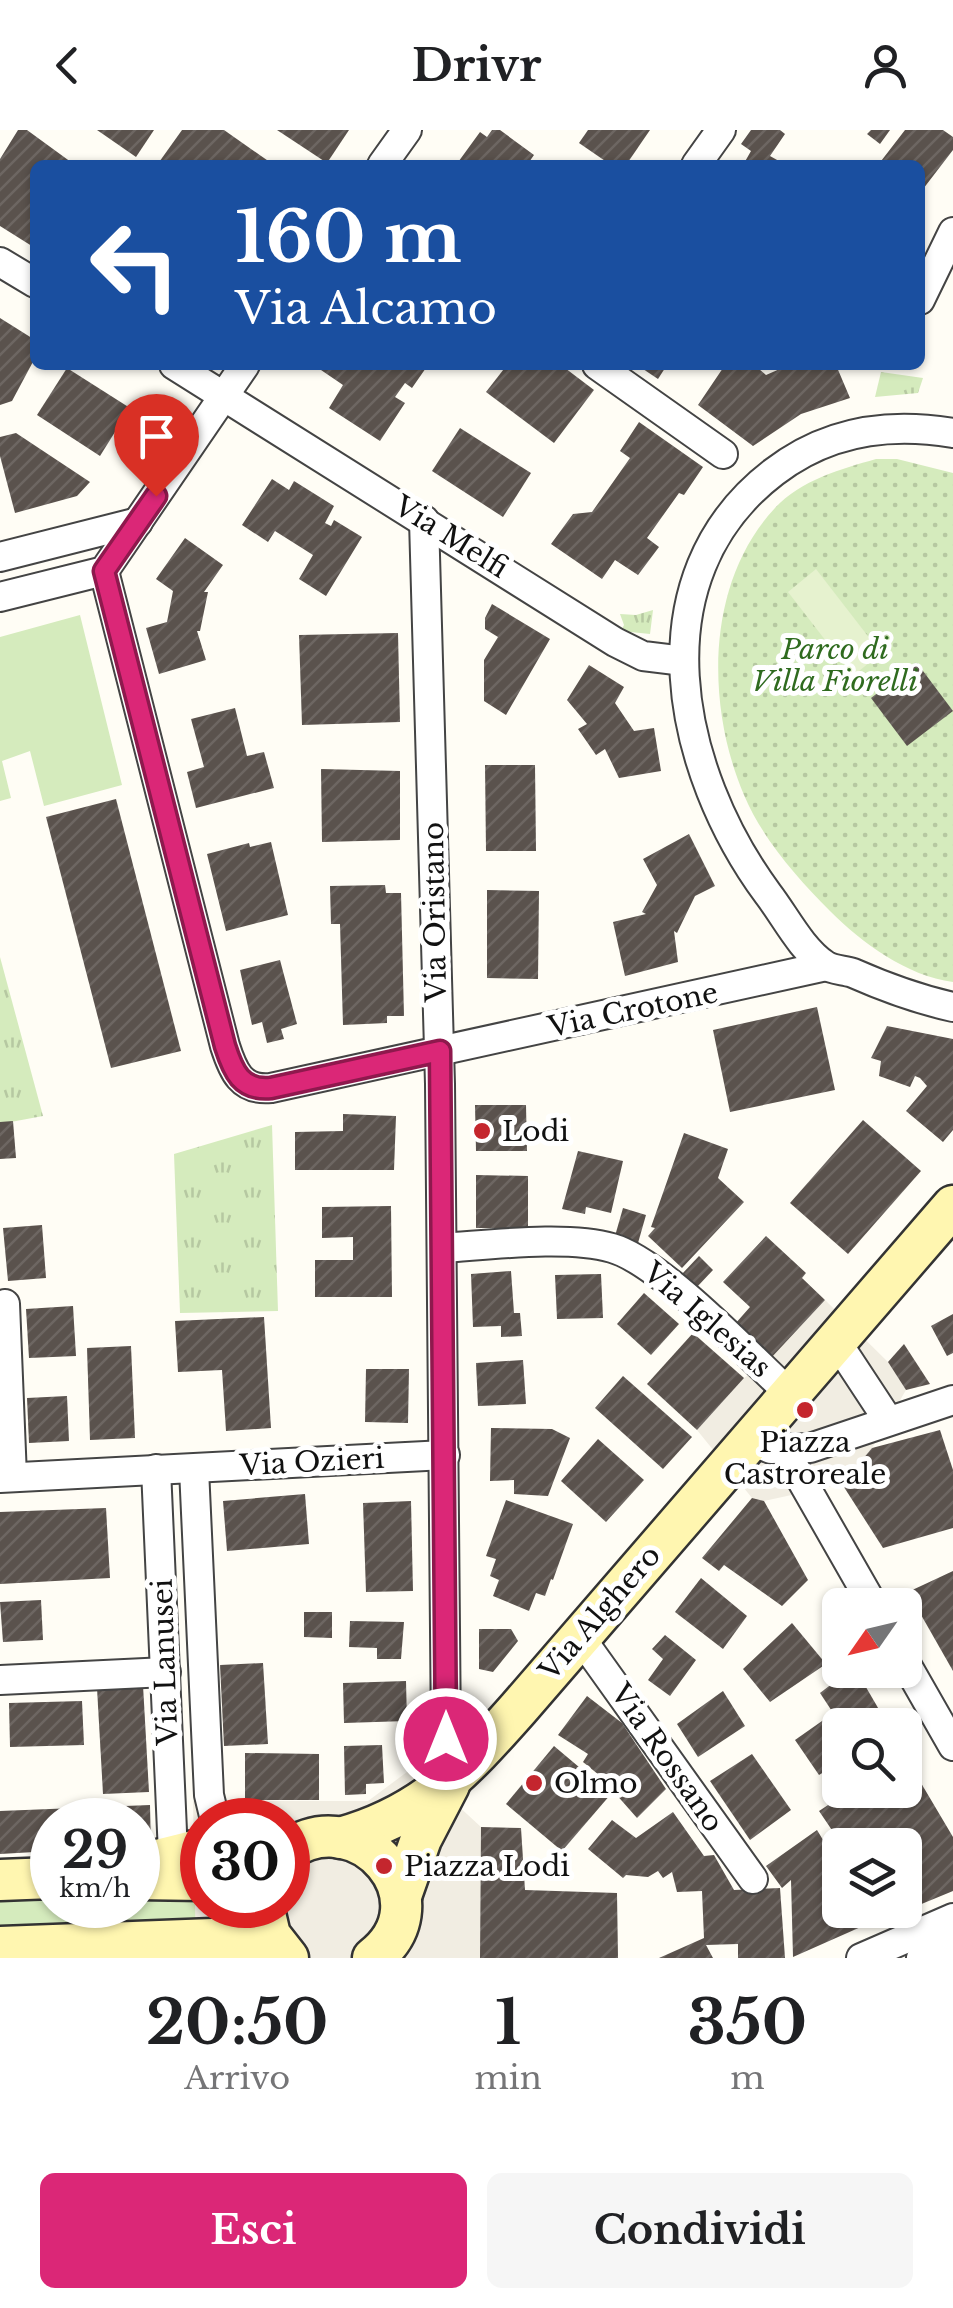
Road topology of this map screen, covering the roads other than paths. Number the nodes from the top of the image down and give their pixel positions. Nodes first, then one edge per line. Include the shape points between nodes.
1 (407, 130) edge
2 (721, 130) edge
3 (386, 160) edge
4 (700, 160) edge
5 (953, 232) edge
6 (0, 262) edge
7 (30, 280) edge
8 (925, 290) edge
9 (182, 370) edge
10 (242, 370) edge
11 (604, 370) edge
12 (224, 395) junction
13 (953, 433) edge
14 (723, 454) dead end
15 (424, 520) junction
16 (138, 522) junction
17 (0, 556) edge
18 (104, 571) junction
19 (0, 597) edge
20 (684, 661) junction
21 (826, 966) junction
22 (953, 1007) edge
23 (440, 1051) junction
24 (953, 1206) edge
25 (442, 1248) junction
26 (5, 1304) dead end
27 (836, 1340) junction
28 (790, 1394) junction
29 (953, 1400) edge
30 (888, 1420) junction
31 (767, 1446) junction
32 (444, 1455) junction
33 (176, 1469) junction
34 (6, 1477) edge
35 (862, 1588) edge
36 (580, 1637) junction
37 (166, 1672) junction
38 (0, 1680) edge
39 (922, 1682) edge
40 (944, 1709) edge
41 (953, 1746) edge
42 (450, 1784) junction
43 (181, 1798) edge
44 (207, 1798) edge
45 (340, 1838) junction
46 (310, 1840) edge
47 (30, 1879) edge
48 (0, 1880) edge
49 (753, 1880) dead end
50 (401, 1906) junction
51 (953, 1918) edge
52 (268, 1928) edge
53 (120, 1944) junction
54 (953, 1944) edge
55 (0, 1947) edge
56 (158, 1958) edge
57 (286, 1958) edge
58 (373, 1958) edge
59 (416, 1958) edge
60 (862, 1958) edge
61 (921, 1958) edge

1 - 3 street
2 - 4 street
5 - 8 street
6 - 7 street
9 - 12 street, Via Melfi
10 - 12 street
11 - 14 street
12 - 15 street, Via Melfi
12 - 16 street
13 - 20 street via 894,427 839,437 760,482 717,534 703,563
15 - 20 street, Via Melfi via 615,642 643,656
15 - 23 street, Via Oristano
16 - 17 street
16 - 18 street
18 - 19 street
18 - 23 street, Via Crotone via 236,1076 248,1086 271,1088
20 - 21 street via 690,726 714,802 761,884
21 - 22 street
21 - 23 street, Via Crotone
23 - 25 street, Via Oristano
24 - 27 main road
25 - 28 street, Via Iglesias via 570,1243 628,1254
25 - 32 street, Via Oristano
26 - 34 street
27 - 28 main road
27 - 30 street
28 - 31 main road
29 - 30 street
30 - 31 street via 826,1443
31 - 35 street
31 - 36 main road, Via Alghero
32 - 33 street, Via Ozieri
32 - 42 street, Via Oristano
33 - 34 street, Via Ozieri
33 - 37 street, Via Lanusei
33 - 44 street, Via Lanusei
36 - 42 main road, Via Alghero
36 - 49 street, Via Rossano
37 - 38 street
37 - 43 street, Via Lanusei
39 - 40 street
40 - 41 street
42 - 45 main road, Via Alghero via 384,1822
42 - 50 main road, Via Alghero via 421,1839
45 - 46 main road
45 - 50 main road via 376,1854
47 - 48 main road
50 - 58 main road via 394,1938
50 - 59 main road
51 - 60 street
52 - 57 main road
53 - 55 main road
53 - 56 main road
53 - 57 main road via 195,1939 250,1944
54 - 61 street

